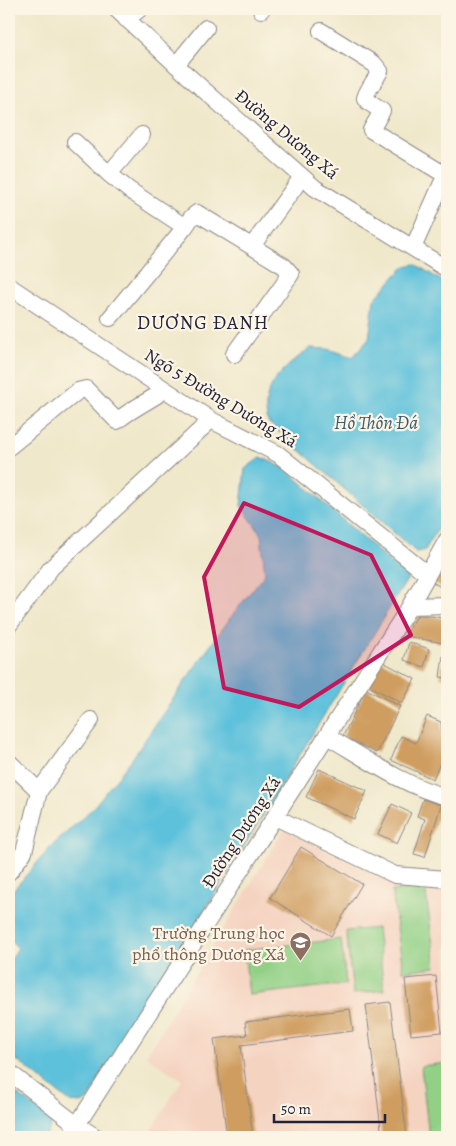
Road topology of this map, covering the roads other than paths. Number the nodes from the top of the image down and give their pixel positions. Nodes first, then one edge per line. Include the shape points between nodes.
1 (140, 9) edge
2 (121, 14) edge
3 (206, 28) dead end
4 (320, 31) dead end
5 (176, 65) junction
6 (142, 135) dead end
7 (75, 142) dead end
8 (108, 174) junction
9 (447, 176) edge
10 (302, 177) junction
11 (185, 227) junction
12 (252, 246) junction
13 (416, 250) junction
14 (447, 270) edge
15 (9, 286) edge
16 (110, 318) dead end
17 (234, 354) dead end
18 (165, 390) junction
19 (211, 420) junction
20 (9, 447) edge
21 (447, 540) edge
22 (427, 574) junction
23 (447, 605) edge
24 (410, 606) junction
25 (9, 625) edge
26 (91, 720) dead end
27 (327, 736) junction
28 (9, 762) edge
29 (39, 791) junction
30 (447, 797) edge
31 (275, 816) junction
32 (9, 872) edge
33 (447, 879) edge
34 (9, 1072) edge
35 (73, 1131) edge
36 (96, 1137) edge

1 - 2 street
2 - 5 street, Đường Dương Xá
3 - 5 street
4 - 9 street via 380,71 365,98 382,111 371,130
5 - 10 street, Đường Dương Xá
6 - 8 street
7 - 8 street
8 - 11 street
9 - 13 street
10 - 12 street
10 - 13 street, Đường Dương Xá
11 - 12 street via 197,213
11 - 16 street
12 - 17 street via 291,274
13 - 14 street, Đường Dương Xá
15 - 18 street, Ngõ 5 Đường Dương Xá
18 - 19 street, Ngõ 5 Đường Dương Xá
18 - 20 street via 127,412 117,422 86,389 78,391
19 - 22 street, Ngõ 5 Đường Dương Xá via 278,454
19 - 25 street via 51,568
21 - 22 street, Đường Dương Xá
22 - 24 street, Đường Dương Xá
23 - 24 street
24 - 27 street, Đường Dương Xá
26 - 29 street
27 - 30 street via 430,793
27 - 31 street, Đường Dương Xá
28 - 29 street
29 - 32 street via 24,852
31 - 33 street via 395,874
31 - 35 street, Đường Dương Xá
34 - 35 street
35 - 36 street

